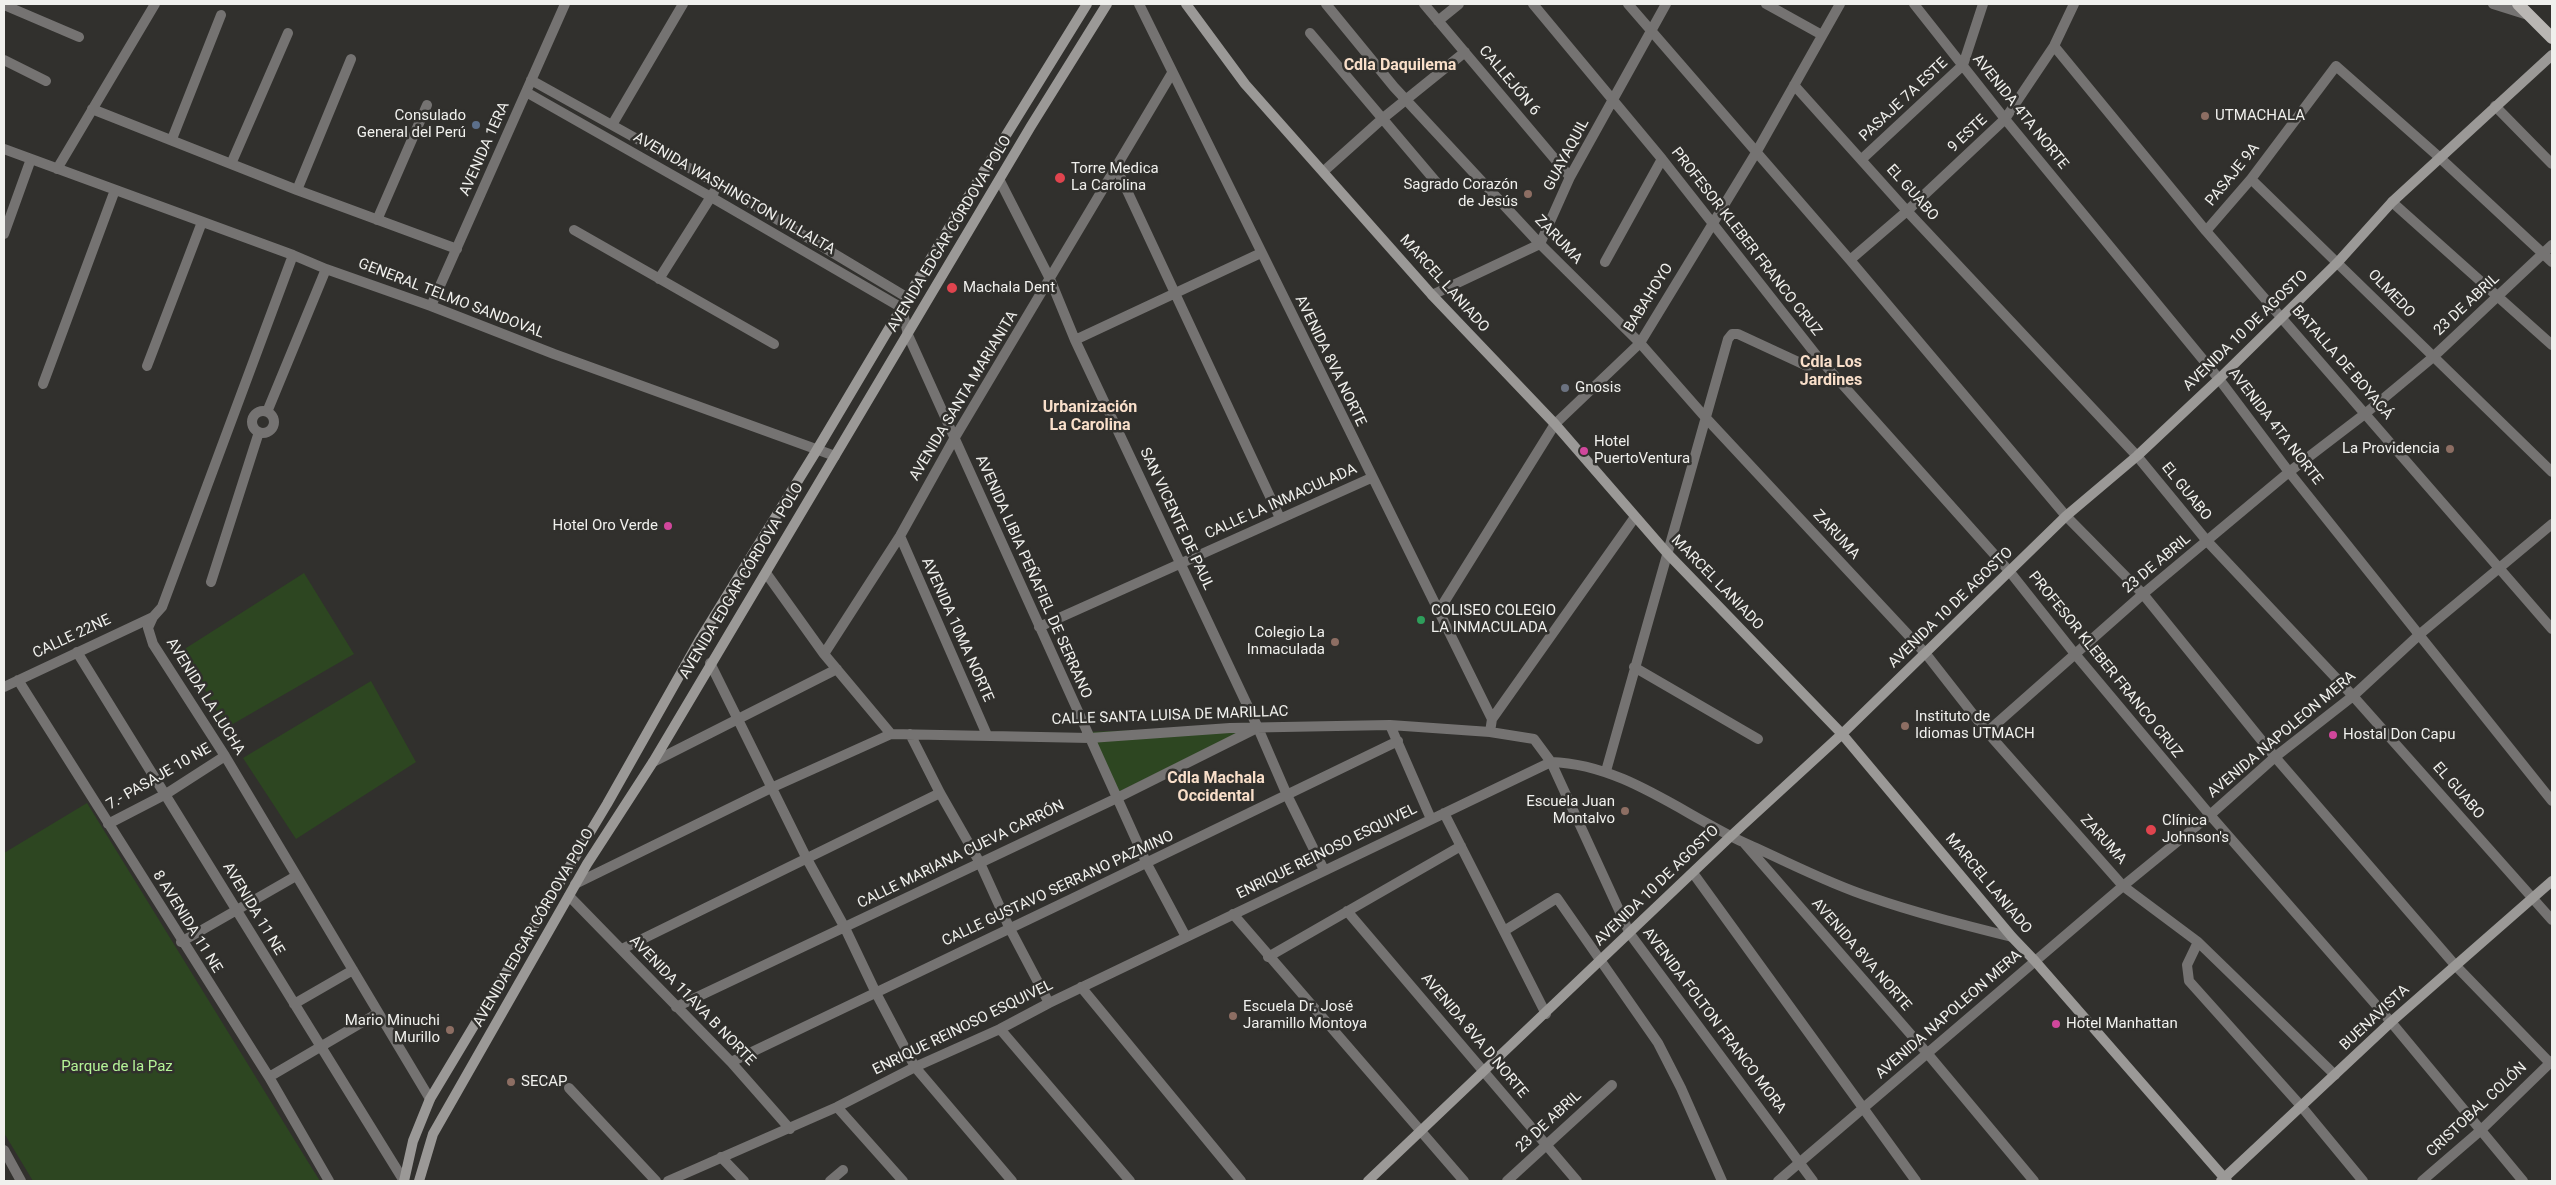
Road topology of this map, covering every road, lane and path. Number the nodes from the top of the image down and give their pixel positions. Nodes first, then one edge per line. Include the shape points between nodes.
1 (156, 4) edge
2 (565, 4) edge
3 (682, 4) edge
4 (1087, 4) edge
5 (1107, 4) edge
6 (1111, 4) edge
7 (1139, 4) edge
8 (1186, 4) edge
9 (1326, 4) edge
10 (1424, 4) edge
11 (1459, 4) edge
12 (1533, 4) edge
13 (1628, 4) edge
14 (1666, 4) edge
15 (1766, 4) edge
16 (1840, 4) edge
17 (1914, 4) edge
18 (1983, 4) edge
19 (2074, 4) edge
20 (2493, 4) edge
21 (2518, 4) edge
22 (4, 5) edge
23 (1101, 13) junction
24 (221, 15) dead end
25 (2530, 16) junction
26 (1438, 21) junction
27 (1652, 30) junction
28 (288, 33) dead end
29 (1310, 33) dead end
30 (1822, 35) junction
31 (78, 37) dead end
32 (2552, 38) edge
33 (2054, 46) junction
34 (1465, 52) junction
35 (2552, 55) edge
36 (351, 59) dead end
37 (4, 60) edge
38 (1963, 65) junction
39 (1172, 73) junction
40 (531, 80) junction
41 (46, 81) dead end
42 (1794, 85) junction
43 (526, 92) junction
44 (1406, 99) junction
45 (1614, 101) junction
46 (427, 105) dead end
47 (2495, 106) junction
48 (92, 110) junction
49 (1382, 119) junction
50 (2005, 119) junction
51 (612, 125) junction
52 (172, 139) junction
53 (4, 150) edge
54 (1757, 151) junction
55 (2439, 157) junction
56 (31, 159) junction
57 (1662, 159) junction
58 (1862, 159) junction
59 (231, 164) junction
60 (2552, 164) edge
61 (1116, 167) junction
62 (57, 168) junction
63 (1324, 171) junction
64 (1570, 178) junction
65 (2250, 179) junction
66 (1000, 181) junction
67 (1437, 183) dead end
68 (718, 184) junction
69 (115, 190) junction
70 (298, 190) junction
71 (711, 196) junction
72 (2392, 202) junction
73 (1907, 211) junction
74 (377, 220) junction
75 (202, 222) junction
76 (1713, 224) junction
77 (574, 230) dead end
78 (2206, 231) junction
79 (4, 234) edge
80 (1540, 244) junction
81 (2552, 245) edge
82 (457, 249) junction
83 (1260, 253) junction
84 (2543, 254) junction
85 (293, 255) junction
86 (1850, 260) junction
87 (1605, 262) dead end
88 (2338, 262) junction
89 (2552, 262) edge
90 (326, 269) junction
91 (659, 279) junction
92 (1050, 279) junction
93 (1175, 293) junction
94 (1432, 295) junction
95 (2497, 297) junction
96 (908, 298) junction
97 (431, 306) junction
98 (902, 308) junction
99 (2281, 318) junction
100 (908, 335) junction
101 (1076, 340) junction
102 (1640, 343) junction
103 (774, 344) dead end
104 (2552, 345) edge
105 (1817, 356) junction
106 (2432, 358) junction
107 (148, 366) dead end
108 (2219, 379) junction
109 (42, 384) dead end
110 (267, 412) junction
111 (2366, 413) junction
112 (1706, 417) junction
113 (1555, 424) junction
114 (260, 432) junction
115 (954, 439) junction
116 (817, 451) junction
117 (835, 456) junction
118 (2137, 456) junction
119 (2288, 472) junction
120 (2552, 472) edge
121 (1371, 478) junction
122 (2066, 516) junction
123 (1635, 517) junction
124 (1280, 518) junction
125 (2552, 524) edge
126 (900, 536) junction
127 (2207, 541) junction
128 (1667, 553) junction
129 (1180, 564) junction
130 (2499, 568) junction
131 (2010, 572) junction
132 (766, 573) junction
133 (211, 582) dead end
134 (2144, 594) junction
135 (1438, 612) junction
136 (153, 617) junction
137 (1039, 627) junction
138 (2552, 629) edge
139 (2420, 634) junction
140 (77, 652) junction
141 (824, 654) junction
142 (1926, 654) junction
143 (2074, 654) junction
144 (710, 663) junction
145 (1634, 667) junction
146 (837, 669) junction
147 (18, 680) junction
148 (4, 687) edge
149 (2353, 696) junction
150 (1492, 719) junction
151 (736, 720) junction
152 (1390, 725) junction
153 (1258, 728) junction
154 (1490, 732) junction
155 (1986, 732) junction
156 (891, 734) junction
157 (910, 734) junction
158 (1842, 734) junction
159 (987, 735) junction
160 (1090, 738) junction
161 (1758, 738) dead end
162 (1398, 741) junction
163 (225, 756) junction
164 (2275, 758) junction
165 (653, 762) junction
166 (1551, 762) junction
167 (1606, 770) junction
168 (771, 788) junction
169 (940, 793) junction
170 (166, 794) junction
171 (1287, 795) junction
172 (1117, 798) junction
173 (2552, 801) edge
174 (1444, 813) junction
175 (2210, 815) junction
176 (1431, 819) junction
177 (108, 824) junction
178 (1732, 835) junction
179 (1742, 842) junction
180 (1461, 846) junction
181 (807, 859) junction
182 (980, 862) junction
183 (1147, 864) junction
184 (1324, 870) junction
185 (1693, 873) junction
186 (296, 876) junction
187 (2552, 881) edge
188 (575, 884) junction
189 (2123, 886) junction
190 (569, 896) junction
191 (2533, 899) junction
192 (236, 910) junction
193 (1347, 911) junction
194 (1233, 914) junction
195 (2552, 920) edge
196 (1009, 927) junction
197 (845, 928) junction
198 (1504, 931) junction
199 (1630, 934) junction
200 (1186, 937) junction
201 (2012, 937) junction
202 (181, 942) junction
203 (2198, 942) junction
204 (622, 950) junction
205 (1268, 957) junction
206 (2035, 960) junction
207 (1601, 961) junction
208 (2455, 965) junction
209 (352, 970) junction
210 (1081, 988) junction
211 (876, 993) junction
212 (1048, 1003) junction
213 (294, 1004) junction
214 (676, 1007) junction
215 (378, 1014) junction
216 (1546, 1014) junction
217 (2391, 1022) junction
218 (1000, 1029) junction
219 (320, 1048) junction
220 (1927, 1053) junction
221 (731, 1062) junction
222 (2551, 1062) edge
223 (914, 1067) junction
224 (1484, 1070) junction
225 (2336, 1075) junction
226 (269, 1077) junction
227 (1612, 1085) dead end
228 (569, 1088) dead end
229 (430, 1099) junction
230 (2301, 1106) junction
231 (837, 1107) junction
232 (1863, 1108) junction
233 (790, 1129) junction
234 (2480, 1131) junction
235 (1420, 1132) junction
236 (1546, 1146) junction
237 (5, 1156) edge
238 (721, 1157) junction
239 (1799, 1162) junction
240 (843, 1170) dead end
241 (2224, 1180) edge
242 (21, 1181) edge
243 (328, 1181) edge
244 (404, 1181) edge
245 (419, 1181) edge
246 (656, 1181) edge
247 (668, 1181) edge
248 (744, 1181) edge
249 (830, 1181) edge
250 (903, 1181) edge
251 (1012, 1181) edge
252 (1130, 1181) edge
253 (1241, 1181) edge
254 (1368, 1181) edge
255 (1464, 1181) edge
256 (1507, 1181) edge
257 (1577, 1181) edge
258 (1722, 1181) edge
259 (1778, 1181) edge
260 (1813, 1181) edge
261 (1916, 1181) edge
262 (2034, 1181) edge
263 (2363, 1181) edge
264 (2422, 1181) edge
265 (2523, 1181) edge

1 - 48 street
2 - 40 street, AVENIDA 1ERA
3 - 51 street
4 - 96 street, AVENIDA EDGAR CÓRDOVA POLO
5 - 23 street, AVENIDA EDGAR CÓRDOVA POLO
6 - 23 street
7 - 39 street, AVENIDA 8VA NORTE
8 - 63 street, MARCEL LANIADO via 1245,84
9 - 44 street, ZARUMA
10 - 26 street, CALLEJÓN 6
11 - 26 street
12 - 45 street, PROFESOR KLEBER FRANCO CRUZ
13 - 27 street
14 - 27 street, GUAYAQUIL
15 - 30 street
16 - 30 street, BABAHOYO
17 - 38 street, AVENIDA 4TA NORTE
18 - 38 street, PASAJE 7A ESTE
19 - 33 street, 9 ESTE
20 - 25 street
21 - 25 main road
22 - 31 street
23 - 66 street, AVENIDA EDGAR CÓRDOVA POLO
24 - 52 street
25 - 32 main road
26 - 34 street, CALLEJÓN 6
27 - 45 street, GUAYAQUIL
27 - 54 street
28 - 59 street
29 - 49 street
30 - 42 street, BABAHOYO
33 - 50 street, 9 ESTE
33 - 78 street, BATALLA DE BOYACÁ
34 - 44 street
34 - 64 street, CALLEJÓN 6
35 - 47 street, AVENIDA 10 DE AGOSTO
36 - 70 street
37 - 41 street
38 - 50 street, AVENIDA 4TA NORTE
38 - 58 street, PASAJE 7A ESTE
39 - 61 street, AVENIDA SANTA MARIANITA
39 - 83 street, AVENIDA 8VA NORTE
40 - 43 street, AVENIDA 1ERA
40 - 51 street, AVENIDA WASHINGTON VILLALTA
42 - 54 street, BABAHOYO
42 - 58 street, EL GUABO
43 - 71 street, AVENIDA WASHINGTON VILLALTA
43 - 82 street, AVENIDA 1ERA
44 - 49 street
44 - 80 street, ZARUMA
45 - 57 street, PROFESOR KLEBER FRANCO CRUZ
45 - 64 street, GUAYAQUIL
46 - 74 street
47 - 55 street, AVENIDA 10 DE AGOSTO
47 - 60 street
48 - 52 street
48 - 62 street
49 - 63 street
49 - 67 street
50 - 73 street, 9 ESTE
50 - 108 street, AVENIDA 4TA NORTE
51 - 68 street, AVENIDA WASHINGTON VILLALTA
52 - 59 street
53 - 56 street, GENERAL TELMO SANDOVAL
54 - 76 street, BABAHOYO
54 - 86 street
55 - 65 street, PASAJE 9A via 2336,66
55 - 72 street, AVENIDA 10 DE AGOSTO
55 - 84 street
56 - 62 street, GENERAL TELMO SANDOVAL
56 - 79 street
57 - 76 street, PROFESOR KLEBER FRANCO CRUZ
57 - 87 street
58 - 73 street, EL GUABO
59 - 70 street
61 - 92 street, AVENIDA SANTA MARIANITA
61 - 93 street
62 - 69 street, GENERAL TELMO SANDOVAL
63 - 94 street, MARCEL LANIADO
64 - 80 street, GUAYAQUIL
65 - 78 street, PASAJE 9A
65 - 88 street, OLMEDO
66 - 92 street, SAN VICENTE DE PAUL
66 - 100 street, AVENIDA EDGAR CÓRDOVA POLO
68 - 71 street
68 - 96 street, AVENIDA WASHINGTON VILLALTA
69 - 75 street, GENERAL TELMO SANDOVAL
69 - 109 street
70 - 74 street
71 - 91 street
71 - 98 street, AVENIDA WASHINGTON VILLALTA
72 - 88 street, AVENIDA 10 DE AGOSTO
72 - 95 street
73 - 86 street, 9 ESTE
73 - 118 street, EL GUABO
74 - 82 street
75 - 85 street, GENERAL TELMO SANDOVAL
75 - 107 street
76 - 102 street, BABAHOYO
76 - 105 street, PROFESOR KLEBER FRANCO CRUZ
77 - 91 street
78 - 99 street, BATALLA DE BOYACÁ
80 - 94 street
80 - 102 street, ZARUMA
81 - 84 street, 23 DE ABRIL
82 - 97 street, AVENIDA 1ERA
83 - 93 street
83 - 121 street, AVENIDA 8VA NORTE
84 - 89 street
84 - 95 street, 23 DE ABRIL
85 - 90 street, GENERAL TELMO SANDOVAL
85 - 136 street via 162,608
86 - 122 street
88 - 99 street, AVENIDA 10 DE AGOSTO
88 - 106 street, OLMEDO
90 - 97 street, GENERAL TELMO SANDOVAL
90 - 110 street
91 - 103 street
92 - 101 street, SAN VICENTE DE PAUL
92 - 115 street, AVENIDA SANTA MARIANITA
93 - 101 street
93 - 124 street
94 - 113 street, MARCEL LANIADO
95 - 104 street
95 - 106 street, 23 DE ABRIL
96 - 98 street, AVENIDA EDGAR CÓRDOVA POLO
97 - 116 street, GENERAL TELMO SANDOVAL
98 - 100 street
98 - 116 street, AVENIDA EDGAR CÓRDOVA POLO
99 - 108 street, AVENIDA 10 DE AGOSTO
99 - 111 street, BATALLA DE BOYACÁ
100 - 115 street, AVENIDA LIBIA PEÑAFIEL DE SERRANO
100 - 117 street, AVENIDA EDGAR CÓRDOVA POLO
101 - 129 street, SAN VICENTE DE PAUL
102 - 112 street, ZARUMA
102 - 113 street, BABAHOYO
105 - 112 street via 1807,366 1732,334
105 - 131 street, PROFESOR KLEBER FRANCO CRUZ
106 - 111 street, 23 DE ABRIL
106 - 120 street, OLMEDO
108 - 118 street, AVENIDA 10 DE AGOSTO
108 - 119 street, AVENIDA 4TA NORTE
110 - 114 street via 273,418 274,426 268,432
110 - 114 street via 259,412 253,418 253,427
111 - 119 street, 23 DE ABRIL
111 - 130 street, BATALLA DE BOYACÁ
112 - 128 street
112 - 142 street, ZARUMA
113 - 123 street, MARCEL LANIADO
113 - 135 street, BABAHOYO
114 - 133 street
115 - 126 street, AVENIDA SANTA MARIANITA
115 - 137 street, AVENIDA LIBIA PEÑAFIEL DE SERRANO
116 - 117 street, GENERAL TELMO SANDOVAL
116 - 229 street, AVENIDA EDGAR CÓRDOVA POLO via 699,641
117 - 132 street, AVENIDA EDGAR CÓRDOVA POLO
118 - 122 street, AVENIDA 10 DE AGOSTO
118 - 127 street, EL GUABO
119 - 127 street, 23 DE ABRIL
119 - 139 street, AVENIDA 4TA NORTE
121 - 124 street, CALLE LA INMACULADA
121 - 135 street, AVENIDA 8VA NORTE
122 - 131 street, AVENIDA 10 DE AGOSTO
122 - 134 street
123 - 128 street, MARCEL LANIADO
123 - 150 street
124 - 129 street, CALLE LA INMACULADA
125 - 130 street, AVENIDA NAPOLEON MERA
126 - 141 street, AVENIDA SANTA MARIANITA
126 - 159 street, AVENIDA 10MA NORTE
127 - 134 street, 23 DE ABRIL
127 - 149 street, EL GUABO
128 - 145 street
128 - 158 street, MARCEL LANIADO
129 - 137 street, CALLE LA INMACULADA
129 - 153 street, SAN VICENTE DE PAUL
130 - 138 street, BATALLA DE BOYACÁ
130 - 139 street, AVENIDA NAPOLEON MERA
131 - 142 street, AVENIDA 10 DE AGOSTO
131 - 143 street, PROFESOR KLEBER FRANCO CRUZ
132 - 141 street
132 - 144 street, AVENIDA EDGAR CÓRDOVA POLO
134 - 143 street, 23 DE ABRIL
134 - 164 street
135 - 150 street, AVENIDA 8VA NORTE
136 - 140 street, CALLE 22NE
136 - 163 street, AVENIDA LA LUCHA via 148,628 153,644
137 - 160 street, AVENIDA LIBIA PEÑAFIEL DE SERRANO
139 - 149 street, AVENIDA NAPOLEON MERA
139 - 173 street, AVENIDA 4TA NORTE
140 - 147 street, CALLE 22NE
140 - 170 street, AVENIDA 11 NE
141 - 146 street
142 - 155 street, ZARUMA
142 - 158 street, AVENIDA 10 DE AGOSTO
143 - 155 street, 23 DE ABRIL
143 - 175 street, PROFESOR KLEBER FRANCO CRUZ
144 - 151 street
144 - 165 street, AVENIDA EDGAR CÓRDOVA POLO
145 - 161 street
145 - 167 street
146 - 151 street
146 - 156 street
147 - 148 street, CALLE 22NE
147 - 177 street, 8 AVENIDA 11 NE
149 - 164 street, AVENIDA NAPOLEON MERA
149 - 191 street, EL GUABO
150 - 154 street
151 - 165 street
151 - 168 street
152 - 153 street, CALLE SANTA LUISA DE MARILLAC
152 - 154 street, CALLE SANTA LUISA DE MARILLAC
152 - 162 street
153 - 160 street, CALLE SANTA LUISA DE MARILLAC
153 - 171 street, SAN VICENTE DE PAUL
153 - 172 street, CALLE MARIANA CUEVA CARRÓN
154 - 166 street, CALLE SANTA LUISA DE MARILLAC via 1534,739
155 - 189 street, ZARUMA
156 - 157 street, CALLE SANTA LUISA DE MARILLAC
156 - 168 street
157 - 159 street, CALLE SANTA LUISA DE MARILLAC
157 - 169 street
158 - 178 street, AVENIDA 10 DE AGOSTO
158 - 201 street, MARCEL LANIADO
159 - 160 street, CALLE SANTA LUISA DE MARILLAC
160 - 172 street, AVENIDA LIBIA PEÑAFIEL DE SERRANO
162 - 171 street, CALLE GUSTAVO SERRANO PAZMINO
162 - 176 street
163 - 170 street, 7.- PASAJE 10 NE
163 - 186 street, AVENIDA LA LUCHA
164 - 175 street, AVENIDA NAPOLEON MERA
164 - 208 street
165 - 188 street, AVENIDA EDGAR CÓRDOVA POLO
166 - 167 street, ENRIQUE REINOSO ESQUIVEL
166 - 174 street, ENRIQUE REINOSO ESQUIVEL
166 - 199 street, AVENIDA FOLTON FRANCO MORA
167 - 178 street, ENRIQUE REINOSO ESQUIVEL
168 - 181 street
168 - 188 street
169 - 181 street
169 - 182 street
170 - 177 street, 7.- PASAJE 10 NE
170 - 192 street, AVENIDA 11 NE
171 - 183 street, CALLE GUSTAVO SERRANO PAZMINO
171 - 184 street, SAN VICENTE DE PAUL
172 - 182 street, CALLE MARIANA CUEVA CARRÓN
172 - 183 street, AVENIDA LIBIA PEÑAFIEL DE SERRANO
174 - 176 street, ENRIQUE REINOSO ESQUIVEL
174 - 180 street
175 - 189 street, AVENIDA NAPOLEON MERA
175 - 217 street, PROFESOR KLEBER FRANCO CRUZ
176 - 184 street, ENRIQUE REINOSO ESQUIVEL
177 - 202 street, 8 AVENIDA 11 NE
178 - 179 street, ENRIQUE REINOSO ESQUIVEL
178 - 185 street, AVENIDA 10 DE AGOSTO
179 - 201 street, ENRIQUE REINOSO ESQUIVEL via 1868,897
179 - 220 street, AVENIDA 8VA NORTE
180 - 193 street
180 - 198 street
181 - 197 street
181 - 204 street
182 - 196 street
182 - 197 street, CALLE MARIANA CUEVA CARRÓN
183 - 196 street, CALLE GUSTAVO SERRANO PAZMINO
183 - 200 street, AVENIDA LIBIA PEÑAFIEL DE SERRANO
184 - 194 street, ENRIQUE REINOSO ESQUIVEL
185 - 199 street, AVENIDA 10 DE AGOSTO
185 - 232 street
186 - 192 street
186 - 209 street, AVENIDA LA LUCHA
187 - 191 street, BUENAVISTA
188 - 190 street, AVENIDA EDGAR CÓRDOVA POLO
189 - 203 street, ZARUMA
189 - 206 street, AVENIDA NAPOLEON MERA
190 - 204 street, AVENIDA 11AVA B NORTE
190 - 245 street, AVENIDA EDGAR CÓRDOVA POLO via 433,1134
191 - 195 street, EL GUABO
191 - 208 street, BUENAVISTA
192 - 202 street
192 - 213 street, AVENIDA 11 NE
193 - 205 street
193 - 224 street, AVENIDA 8VA D NORTE
194 - 200 street, ENRIQUE REINOSO ESQUIVEL
194 - 205 street
196 - 211 street, CALLE GUSTAVO SERRANO PAZMINO
196 - 212 street
197 - 211 street
197 - 214 street, CALLE MARIANA CUEVA CARRÓN
198 - 207 street via 1557,898
198 - 216 street
199 - 207 street, AVENIDA 10 DE AGOSTO
199 - 239 street, AVENIDA FOLTON FRANCO MORA
200 - 210 street, ENRIQUE REINOSO ESQUIVEL
201 - 206 street, MARCEL LANIADO
202 - 226 street, 8 AVENIDA 11 NE
203 - 225 street, ZARUMA
203 - 230 street via 2186,965 2189,981
204 - 214 street, AVENIDA 11AVA B NORTE
205 - 235 street
206 - 220 street, AVENIDA NAPOLEON MERA
206 - 241 street, MARCEL LANIADO
207 - 216 street, AVENIDA 10 DE AGOSTO
207 - 258 street via 1658,1043 1682,1088
208 - 217 street, BUENAVISTA
208 - 222 street
209 - 213 street
209 - 215 street, AVENIDA LA LUCHA
210 - 212 street, ENRIQUE REINOSO ESQUIVEL
210 - 253 street
211 - 221 street, CALLE GUSTAVO SERRANO PAZMINO
211 - 223 street
212 - 218 street, ENRIQUE REINOSO ESQUIVEL
213 - 219 street, AVENIDA 11 NE
214 - 221 street, AVENIDA 11AVA B NORTE
215 - 219 street
215 - 229 street, AVENIDA LA LUCHA
216 - 224 street, AVENIDA 10 DE AGOSTO
217 - 225 street, BUENAVISTA
217 - 234 street, PROFESOR KLEBER FRANCO CRUZ
218 - 223 street, ENRIQUE REINOSO ESQUIVEL
218 - 252 street
219 - 226 street
219 - 244 street, AVENIDA 11 NE
220 - 232 street, AVENIDA NAPOLEON MERA
220 - 262 street, AVENIDA 8VA NORTE
221 - 233 street, AVENIDA 11AVA B NORTE
222 - 234 street, CRISTOBAL COLÓN
223 - 231 street, ENRIQUE REINOSO ESQUIVEL
223 - 251 street
224 - 235 street, AVENIDA 10 DE AGOSTO
224 - 236 street, AVENIDA 8VA D NORTE
225 - 230 street, BUENAVISTA
226 - 243 street, 8 AVENIDA 11 NE
227 - 236 street, 23 DE ABRIL
228 - 246 street
229 - 244 street, AVENIDA EDGAR CÓRDOVA POLO via 413,1141
230 - 241 street, BUENAVISTA
230 - 263 street
231 - 233 street, ENRIQUE REINOSO ESQUIVEL
231 - 250 street
232 - 239 street, AVENIDA NAPOLEON MERA
232 - 261 street
233 - 238 street, ENRIQUE REINOSO ESQUIVEL
234 - 264 street, CRISTOBAL COLÓN
234 - 265 street, PROFESOR KLEBER FRANCO CRUZ
235 - 254 street, AVENIDA 10 DE AGOSTO
235 - 255 street
236 - 256 street, 23 DE ABRIL
236 - 257 street, AVENIDA 8VA D NORTE
237 - 242 street
238 - 247 street, ENRIQUE REINOSO ESQUIVEL
238 - 248 street
239 - 259 street, AVENIDA NAPOLEON MERA
239 - 260 street, AVENIDA FOLTON FRANCO MORA
240 - 249 street

